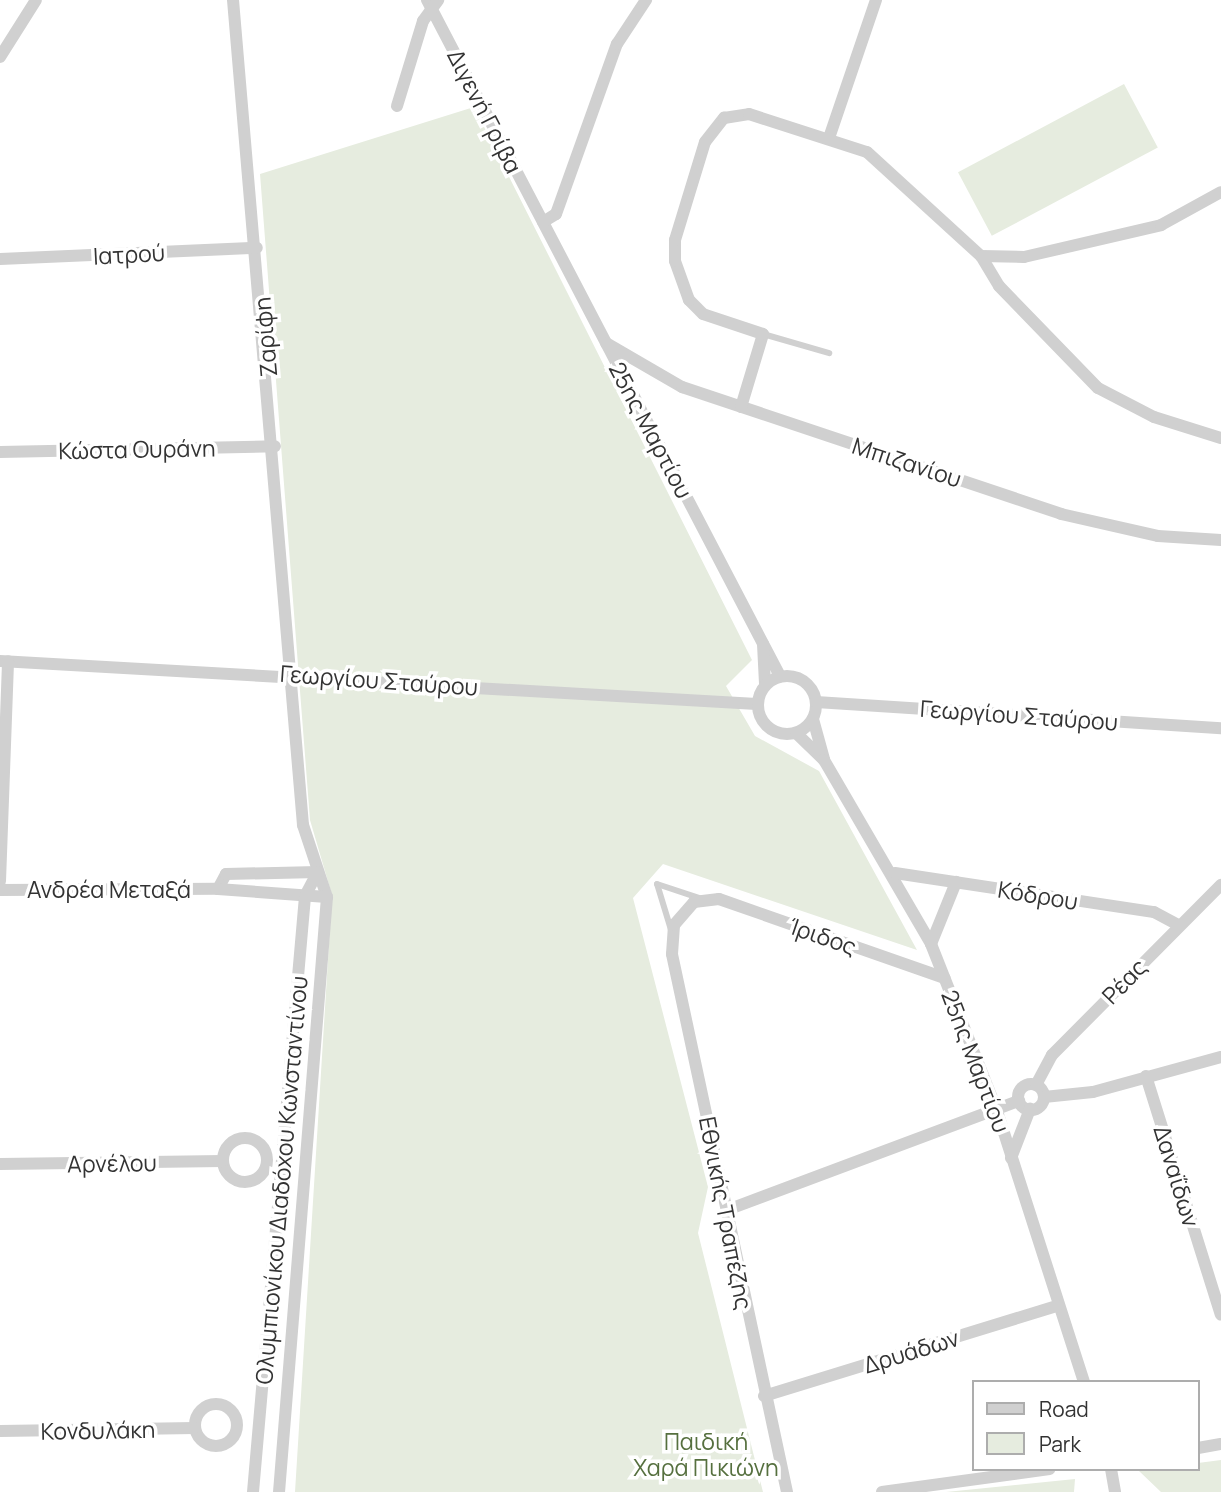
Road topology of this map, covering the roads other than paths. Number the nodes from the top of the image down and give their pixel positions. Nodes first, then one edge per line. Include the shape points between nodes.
1 (36, 0) edge
2 (233, 0) edge
3 (646, 0) edge
4 (876, 0) edge
5 (432, 1) edge
6 (0, 57) edge
7 (397, 106) dead end
8 (829, 138) junction
9 (1221, 192) edge
10 (543, 222) junction
11 (257, 248) junction
12 (981, 256) junction
13 (0, 259) edge
14 (763, 334) junction
15 (605, 343) junction
16 (829, 353) dead end
17 (741, 407) junction
18 (1221, 438) edge
19 (275, 446) junction
20 (0, 452) edge
21 (1221, 540) edge
22 (763, 637) junction
23 (3, 658) edge
24 (287, 674) junction
25 (780, 676) junction
26 (765, 684) junction
27 (816, 702) junction
28 (757, 704) junction
29 (813, 719) junction
30 (1221, 729) edge
31 (796, 733) junction
32 (824, 760) junction
33 (318, 872) junction
34 (895, 873) junction
35 (0, 881) edge
36 (956, 882) junction
37 (1221, 885) edge
38 (218, 889) junction
39 (0, 890) edge
40 (305, 896) junction
41 (327, 897) junction
42 (701, 899) junction
43 (1178, 925) junction
44 (672, 933) junction
45 (931, 944) junction
46 (945, 978) junction
47 (1221, 1057) edge
48 (1146, 1076) junction
49 (1037, 1085) junction
50 (1044, 1097) junction
51 (1019, 1101) junction
52 (1030, 1109) junction
53 (997, 1111) junction
54 (1012, 1158) junction
55 (223, 1161) dead end
56 (0, 1164) edge
57 (727, 1210) junction
58 (1057, 1306) junction
59 (1221, 1315) edge
60 (1083, 1380) edge
61 (764, 1396) junction
62 (195, 1428) dead end
63 (0, 1432) edge
64 (1221, 1444) edge
65 (1200, 1448) edge
66 (1034, 1471) edge
67 (1111, 1471) edge
68 (253, 1492) edge
69 (279, 1492) edge
70 (787, 1492) edge
71 (882, 1492) edge
72 (1115, 1492) edge

1 - 6 street
2 - 11 street, Ζαρίφη
3 - 10 street via 617,44 556,214
4 - 8 street
5 - 7 street
5 - 10 street, Διγενή Γρίβα
8 - 12 street via 894,170
8 - 14 street via 735,114 714,126 705,142 676,240 680,280 703,314
9 - 12 street via 1161,225 1024,257
10 - 15 street, 25ης Μαρτίου
11 - 13 street, Ιατρού
11 - 19 street, Ζαρίφη
12 - 18 street via 999,286 1098,388 1154,417
14 - 16 lane
14 - 17 street
15 - 17 street, Μπιζανίου via 682,387
15 - 22 street, 25ης Μαρτίου
17 - 21 street, Μπιζανίου via 1061,514 1158,536
19 - 20 street, Κώστα Ουράνη
19 - 24 street, Ζαρίφη
22 - 25 street, 25ης Μαρτίου
22 - 26 street, 25ης Μαρτίου
23 - 24 street, Γεωργίου Σταύρου
23 - 35 street
24 - 28 street, Γεωργίου Σταύρου
24 - 33 street, Ολυμπιονίκου Διαδόχου Κωνσταντίνου via 303,825
25 - 26 street
25 - 27 street via 808,684
26 - 28 street
27 - 29 street
27 - 30 street, Γεωργίου Σταύρου
28 - 31 street via 772,730
29 - 31 street
29 - 32 street, 25ης Μαρτίου
31 - 32 street, 25ης Μαρτίου
32 - 34 street, 25ης Μαρτίου
33 - 38 street, Ανδρέα Μεταξά via 226,874
33 - 40 street, Ολυμπιονίκου Διαδόχου Κωνσταντίνου
33 - 41 street, Ολυμπιονίκου Διαδόχου Κωνσταντίνου
34 - 36 street, Κόδρου
34 - 45 street, 25ης Μαρτίου
36 - 43 street, Κόδρου via 1154,912
36 - 45 street
37 - 43 street, Ρέας
38 - 39 street, Ανδρέα Μεταξά
38 - 40 street, Ανδρέα Μεταξά
40 - 41 street, Ανδρέα Μεταξά
40 - 68 street, Ολυμπιονίκου Διαδόχου Κωνσταντίνου
41 - 69 street, Ολυμπιονίκου Διαδόχου Κωνσταντίνου
42 - 44 street via 679,915
42 - 44 lane, Εθνικής Τραπέζης via 657,884
42 - 46 street, Ίριδος via 719,899
43 - 49 street, Ρέας via 1052,1055
44 - 57 street, Εθνικής Τραπέζης
45 - 46 street, 25ης Μαρτίου
46 - 53 street, 25ης Μαρτίου
47 - 48 street
48 - 50 street
48 - 59 street, Δαναΐδων
49 - 50 street
49 - 51 street via 1023,1087
50 - 52 street
51 - 52 street
51 - 53 street
52 - 54 street
53 - 54 street, 25ης Μαρτίου
53 - 57 street
54 - 58 street, 25ης Μαρτίου
55 - 56 street, Αρνέλου
57 - 61 street, Εθνικής Τραπέζης
58 - 60 street, 25ης Μαρτίου
58 - 61 street, Δρυάδων
61 - 70 street, Εθνικής Τραπέζης
62 - 63 street, Κονδυλάκη
64 - 65 street
66 - 71 street
67 - 72 street

